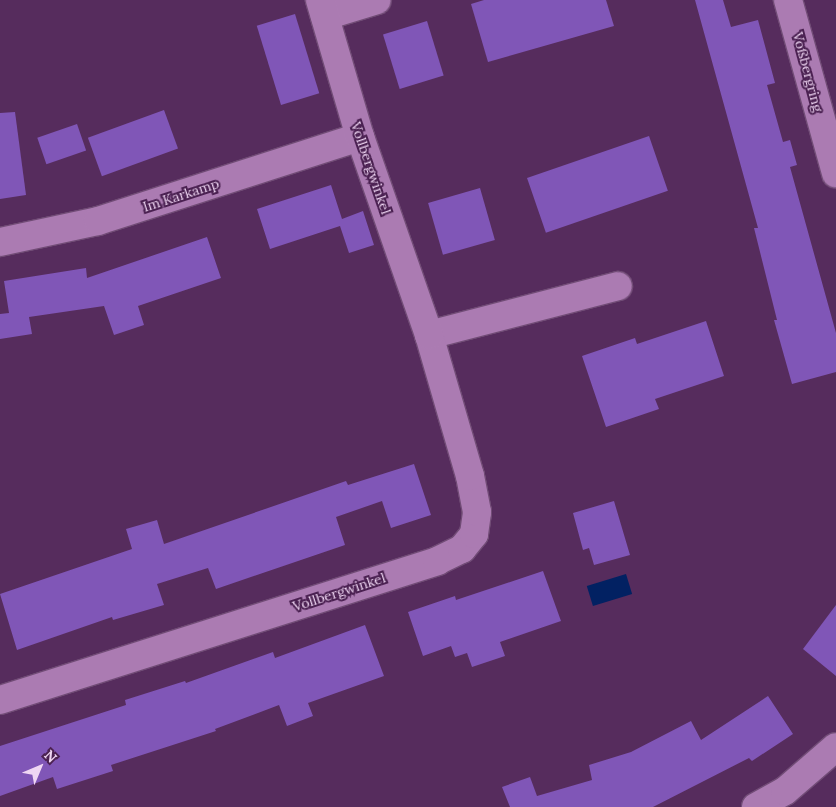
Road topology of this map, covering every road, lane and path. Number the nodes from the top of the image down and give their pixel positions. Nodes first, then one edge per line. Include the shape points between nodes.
1 (377, 0) edge
2 (788, 0) edge
3 (322, 8) edge
4 (360, 137) junction
5 (836, 173) edge
6 (0, 242) edge
7 (618, 286) dead end
8 (429, 335) junction
9 (0, 700) edge
10 (836, 747) edge
11 (792, 799) edge
12 (756, 807) edge

1 - 3 street
2 - 5 street, Voßbergring
3 - 4 street, Vollbergwinkel
4 - 6 street, Im Karkamp via 98,221
4 - 8 street, Vollbergwinkel
7 - 8 street
8 - 9 street, Vollbergwinkel via 470,476 477,512 474,534 462,549 437,561
10 - 11 street
11 - 12 street

